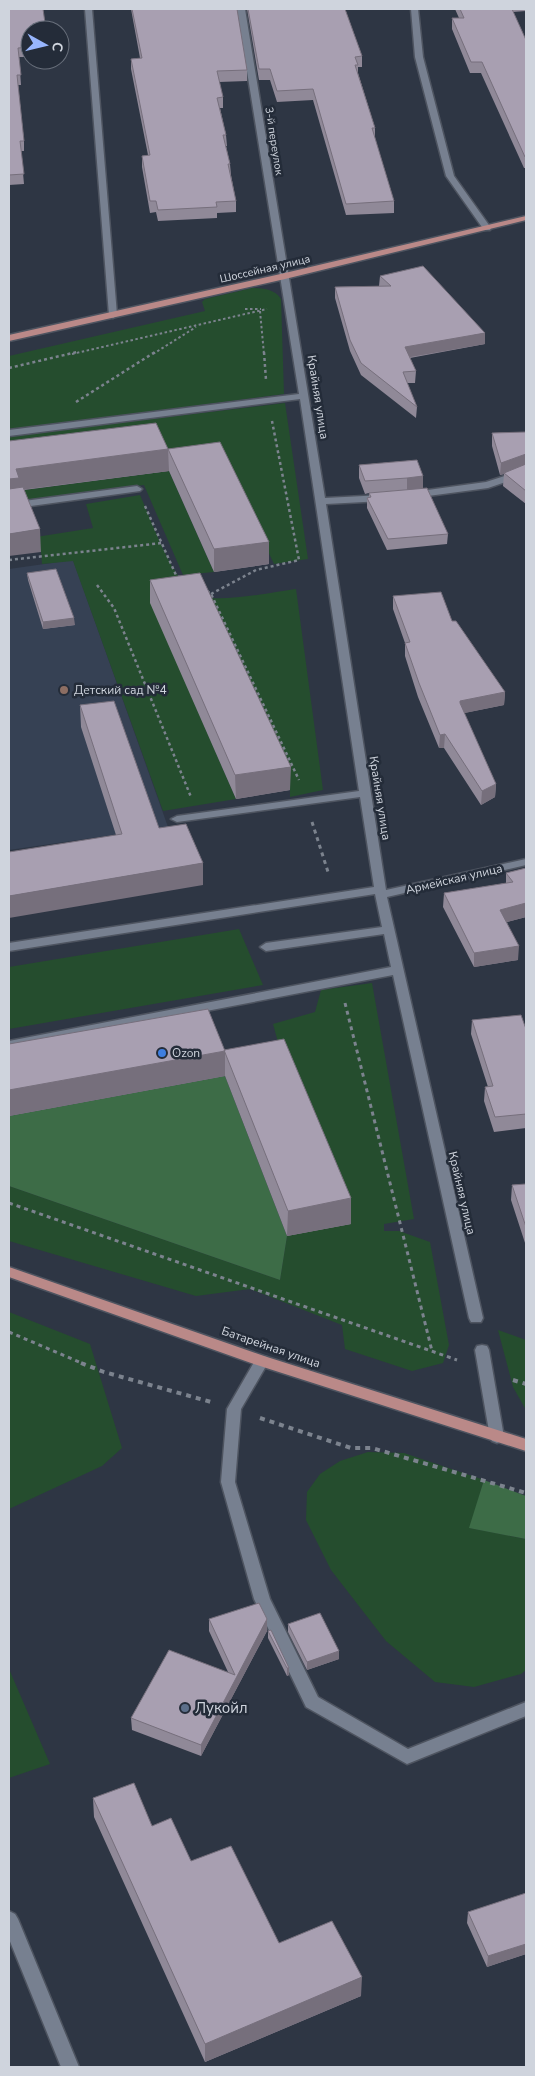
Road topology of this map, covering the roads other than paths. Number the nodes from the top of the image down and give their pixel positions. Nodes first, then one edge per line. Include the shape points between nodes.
1 (88, 9) edge
2 (241, 9) edge
3 (414, 9) edge
4 (526, 218) edge
5 (487, 228) junction
6 (285, 276) junction
7 (113, 315) junction
8 (9, 338) edge
9 (304, 396) junction
10 (9, 433) edge
11 (526, 472) edge
12 (137, 489) road end
13 (321, 501) junction
14 (9, 506) edge
15 (366, 793) junction
16 (177, 819) dead end
17 (526, 862) edge
18 (381, 893) junction
19 (389, 930) junction
20 (9, 947) edge
21 (266, 947) dead end
22 (398, 970) junction
23 (9, 1045) edge
24 (9, 1272) edge
25 (476, 1318) dead end
26 (482, 1350) dead end
27 (262, 1360) junction
28 (497, 1437) junction
29 (526, 1445) edge
30 (526, 1709) edge
31 (9, 1919) edge
32 (70, 2067) edge

1 - 7 street
2 - 6 street, 3-й переулок
3 - 5 street via 419,57 450,176
4 - 5 main road, Шоссейная улица
5 - 6 main road, Шоссейная улица
6 - 7 main road, Шоссейная улица
6 - 9 street, Крайняя улица
7 - 8 main road, Шоссейная улица
9 - 10 street
9 - 13 street, Крайняя улица
11 - 13 street via 488,485 402,497
12 - 14 street
13 - 15 street, Крайняя улица
15 - 16 street
15 - 18 street, Крайняя улица
17 - 18 street, Армейская улица
18 - 19 street, Крайняя улица
18 - 20 street, Армейская улица via 336,897
19 - 21 street
19 - 22 street, Крайняя улица
22 - 23 street
22 - 25 street, Крайняя улица
24 - 27 main road, Батарейная улица
26 - 28 street
27 - 28 main road, Батарейная улица
27 - 30 street via 234,1409 228,1482 262,1599 312,1702 407,1757
28 - 29 main road, Батарейная улица
31 - 32 street

